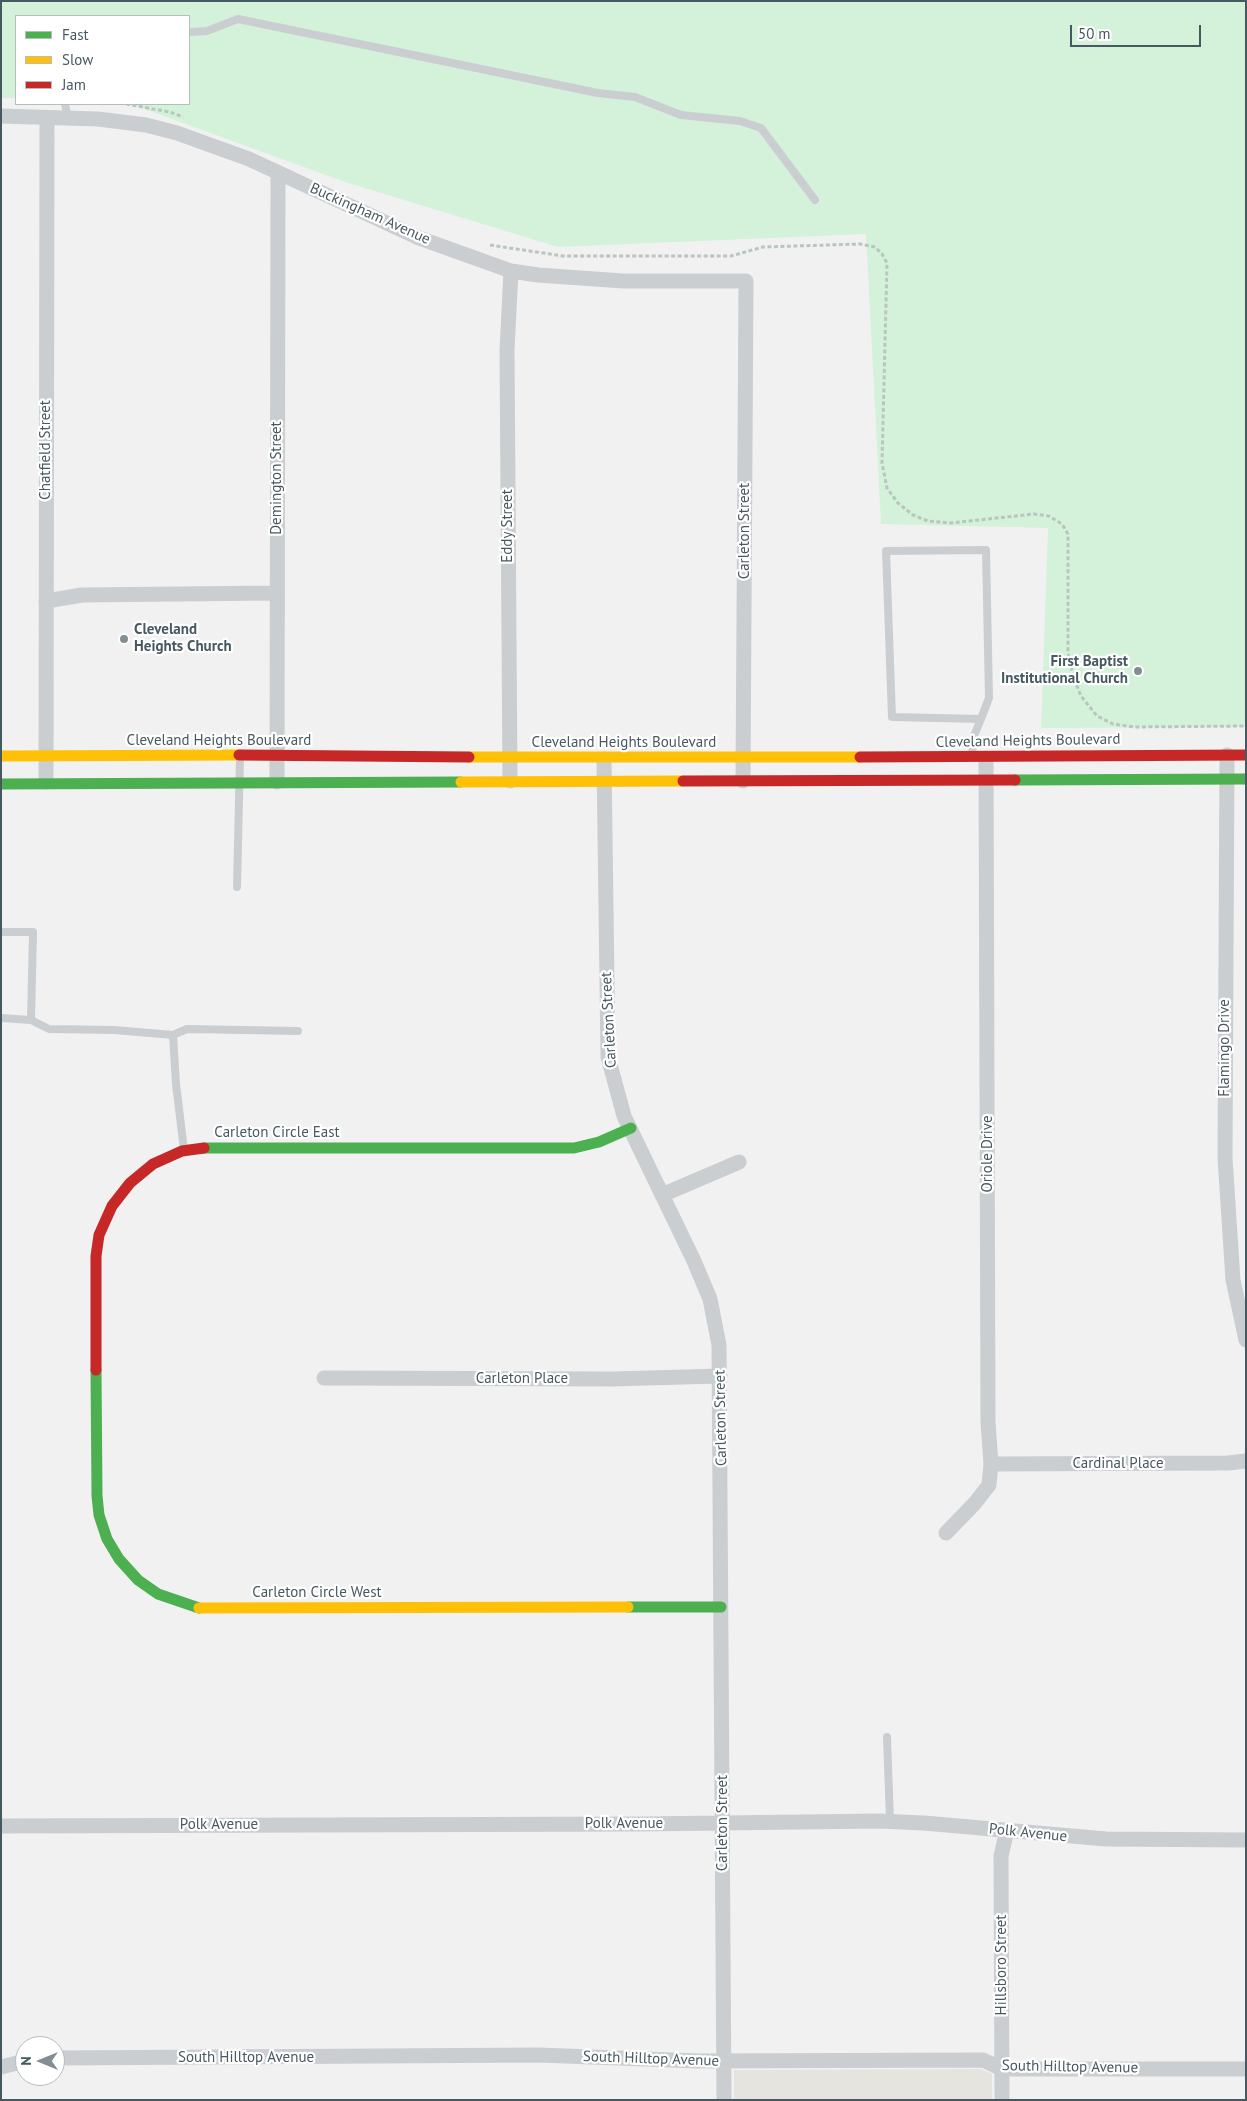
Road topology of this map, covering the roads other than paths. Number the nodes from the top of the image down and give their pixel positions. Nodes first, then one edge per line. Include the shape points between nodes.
1 (190, 32) edge
2 (66, 111) edge
3 (1, 116) edge
4 (47, 118) junction
5 (278, 173) junction
6 (815, 200) dead end
7 (511, 271) junction
8 (746, 281) joint
9 (276, 593) junction
10 (46, 602) junction
11 (981, 719) junction
12 (277, 755) junction
13 (1227, 755) junction
14 (1246, 755) edge
15 (1, 756) edge
16 (46, 756) junction
17 (240, 756) junction
18 (509, 757) junction
19 (744, 757) junction
20 (979, 758) junction
21 (604, 759) junction
22 (1226, 779) junction
23 (1246, 779) edge
24 (510, 781) junction
25 (743, 781) junction
26 (986, 781) junction
27 (46, 782) junction
28 (240, 782) junction
29 (277, 782) junction
30 (604, 782) junction
31 (1, 784) edge
32 (237, 887) dead end
33 (1, 932) edge
34 (1, 1018) edge
35 (31, 1020) junction
36 (298, 1032) dead end
37 (173, 1035) junction
38 (631, 1128) junction
39 (184, 1151) junction
40 (739, 1162) dead end
41 (662, 1195) junction
42 (1246, 1340) edge
43 (97, 1375) joint
44 (720, 1376) junction
45 (324, 1378) dead end
46 (1246, 1461) edge
47 (991, 1464) junction
48 (946, 1533) dead end
49 (721, 1606) junction
50 (887, 1737) dead end
51 (890, 1821) junction
52 (722, 1823) junction
53 (1, 1826) edge
54 (1007, 1830) junction
55 (1246, 1840) edge
56 (65, 2058) edge
57 (724, 2061) junction
58 (15, 2064) edge
59 (1, 2067) edge
60 (1246, 2068) edge
61 (1002, 2069) junction
62 (724, 2100) edge
63 (1002, 2100) edge

1 - 6 lane via 208,30 238,19 598,93 635,97 681,116 740,121 761,128
2 - 4 street, Buckingham Avenue
2 - 5 street, Buckingham Avenue via 177,133 213,144
3 - 4 street, Buckingham Avenue
4 - 10 street, Chatfield Street
5 - 7 street, Buckingham Avenue via 419,238
5 - 9 street, Demington Street
7 - 8 street, Buckingham Avenue via 623,281
7 - 18 street, Eddy Street via 507,350
8 - 19 street, Carleton Street
9 - 10 street via 82,595
9 - 12 street, Demington Street
10 - 16 street, Chatfield Street
11 - 11 lane via 989,698 986,550 886,551 892,717
11 - 20 lane via 973,738
12 - 17 street, Cleveland Heights Boulevard
12 - 18 street, Cleveland Heights Boulevard
12 - 29 street, Demington Street
13 - 14 street, Cleveland Heights Boulevard
13 - 20 street, Cleveland Heights Boulevard
13 - 22 street, Flamingo Drive
15 - 16 street, Cleveland Heights Boulevard
16 - 17 street, Cleveland Heights Boulevard
16 - 27 street, Chatfield Street
17 - 28 lane
18 - 21 street, Cleveland Heights Boulevard
18 - 24 street, Eddy Street
19 - 20 street, Cleveland Heights Boulevard
19 - 21 street, Cleveland Heights Boulevard
19 - 25 street, Carleton Street
20 - 26 street, Oriole Drive
21 - 30 street, Carleton Street
22 - 23 street
22 - 26 street
22 - 42 street, Flamingo Drive via 1225,1158 1233,1280
24 - 29 street
24 - 30 street
25 - 26 street
25 - 30 street
26 - 47 street, Oriole Drive via 988,1422
27 - 28 street
27 - 31 street
28 - 29 street
28 - 32 lane
30 - 38 street, Carleton Street via 608,1058 624,1116
33 - 35 lane via 33,932
34 - 35 lane
35 - 37 lane via 49,1029
36 - 37 lane via 187,1029
37 - 39 lane
38 - 39 street, Carleton Circle East via 599,1142 574,1148 204,1148
38 - 41 street, Carleton Street
39 - 43 street, Carleton Circle East via 153,1164 130,1183 112,1206 99,1235 96,1256
40 - 41 street
41 - 44 street, Carleton Street via 710,1298 719,1345
43 - 49 street, Carleton Circle West via 97,1496 106,1539 138,1580 158,1594 195,1608
44 - 45 street, Carleton Place
44 - 49 street, Carleton Street
46 - 47 street, Cardinal Place via 1228,1464
47 - 48 street, Oriole Drive via 989,1485
49 - 52 street, Carleton Street
50 - 51 lane
51 - 52 street, Polk Avenue
51 - 54 street, Polk Avenue
52 - 53 street, Polk Avenue
52 - 57 street, Carleton Street
54 - 55 street, Polk Avenue via 1106,1839
54 - 61 street, Hillsboro Street via 1001,1856
56 - 57 street, South Hilltop Avenue via 538,2055
57 - 61 street, South Hilltop Avenue via 983,2060
57 - 62 street, Carleton Street
58 - 59 street
60 - 61 street, South Hilltop Avenue
61 - 63 street, Hillsboro Street

